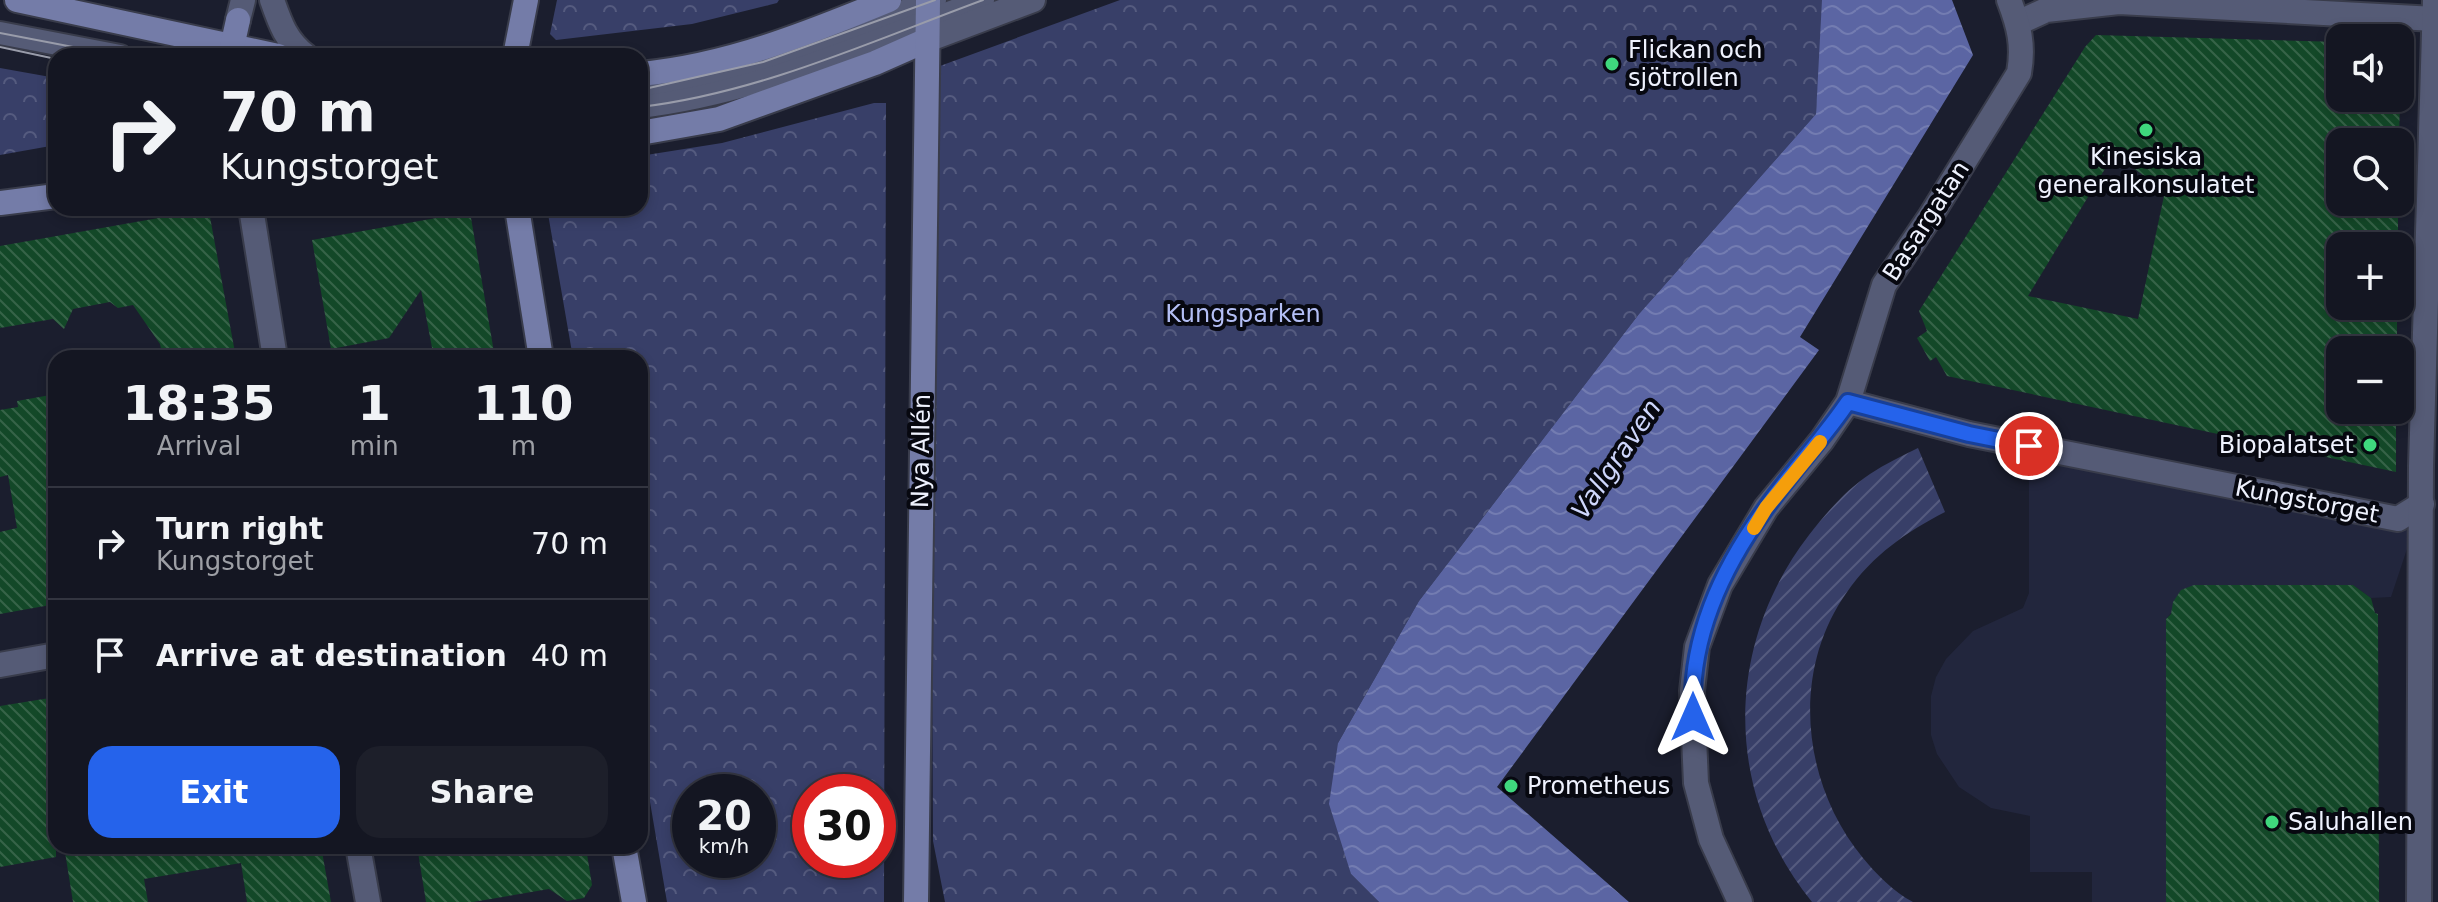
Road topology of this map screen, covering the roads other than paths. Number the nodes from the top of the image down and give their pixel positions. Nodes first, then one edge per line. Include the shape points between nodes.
1 (17, 0) edge
2 (272, 0) edge
3 (526, 0) edge
4 (889, 0) edge
5 (983, 0) edge
6 (1033, 0) edge
7 (2009, 0) edge
8 (2435, 9) edge
9 (241, 10) edge
10 (929, 13) edge
11 (2018, 23) junction
12 (0, 33) edge
13 (0, 47) edge
14 (78, 48) edge
15 (215, 48) edge
16 (232, 48) edge
17 (296, 48) edge
18 (517, 48) edge
19 (48, 57) edge
20 (648, 73) edge
21 (648, 88) edge
22 (648, 105) edge
23 (648, 132) edge
24 (48, 189) edge
25 (48, 197) edge
26 (8, 202) edge
27 (252, 216) edge
28 (518, 216) edge
29 (274, 350) edge
30 (540, 350) edge
31 (1848, 402) junction
32 (2430, 504) edge
33 (48, 656) edge
34 (0, 665) edge
35 (359, 854) edge
36 (625, 854) edge
37 (368, 902) edge
38 (634, 902) edge
39 (916, 902) edge
40 (1740, 902) edge
41 (2419, 902) edge

1 - 15 main road
2 - 17 street via 281,28
3 - 18 main road
4 - 20 main road via 775,44 677,71
5 - 10 lane
6 - 10 street
7 - 11 street, Basargatan
8 - 11 street via 2119,2 2046,10
8 - 32 street via 2429,124
9 - 16 main road
10 - 21 lane via 763,62
10 - 22 lane via 780,75
10 - 23 main road via 875,63 719,119
10 - 39 main road, Nya Allén
11 - 31 street, Basargatan via 2023,49 2019,73 1884,285
12 - 14 lane
13 - 19 lane
24 - 26 main road
25 - 26 main road
27 - 29 street
28 - 30 main road
31 - 32 street, Kungstorget via 1969,434 2398,519
31 - 40 street, Basargatan via 1766,508 1720,585 1697,647 1692,691 1696,783 1711,839
32 - 41 street
33 - 34 street
35 - 37 street
36 - 38 main road

